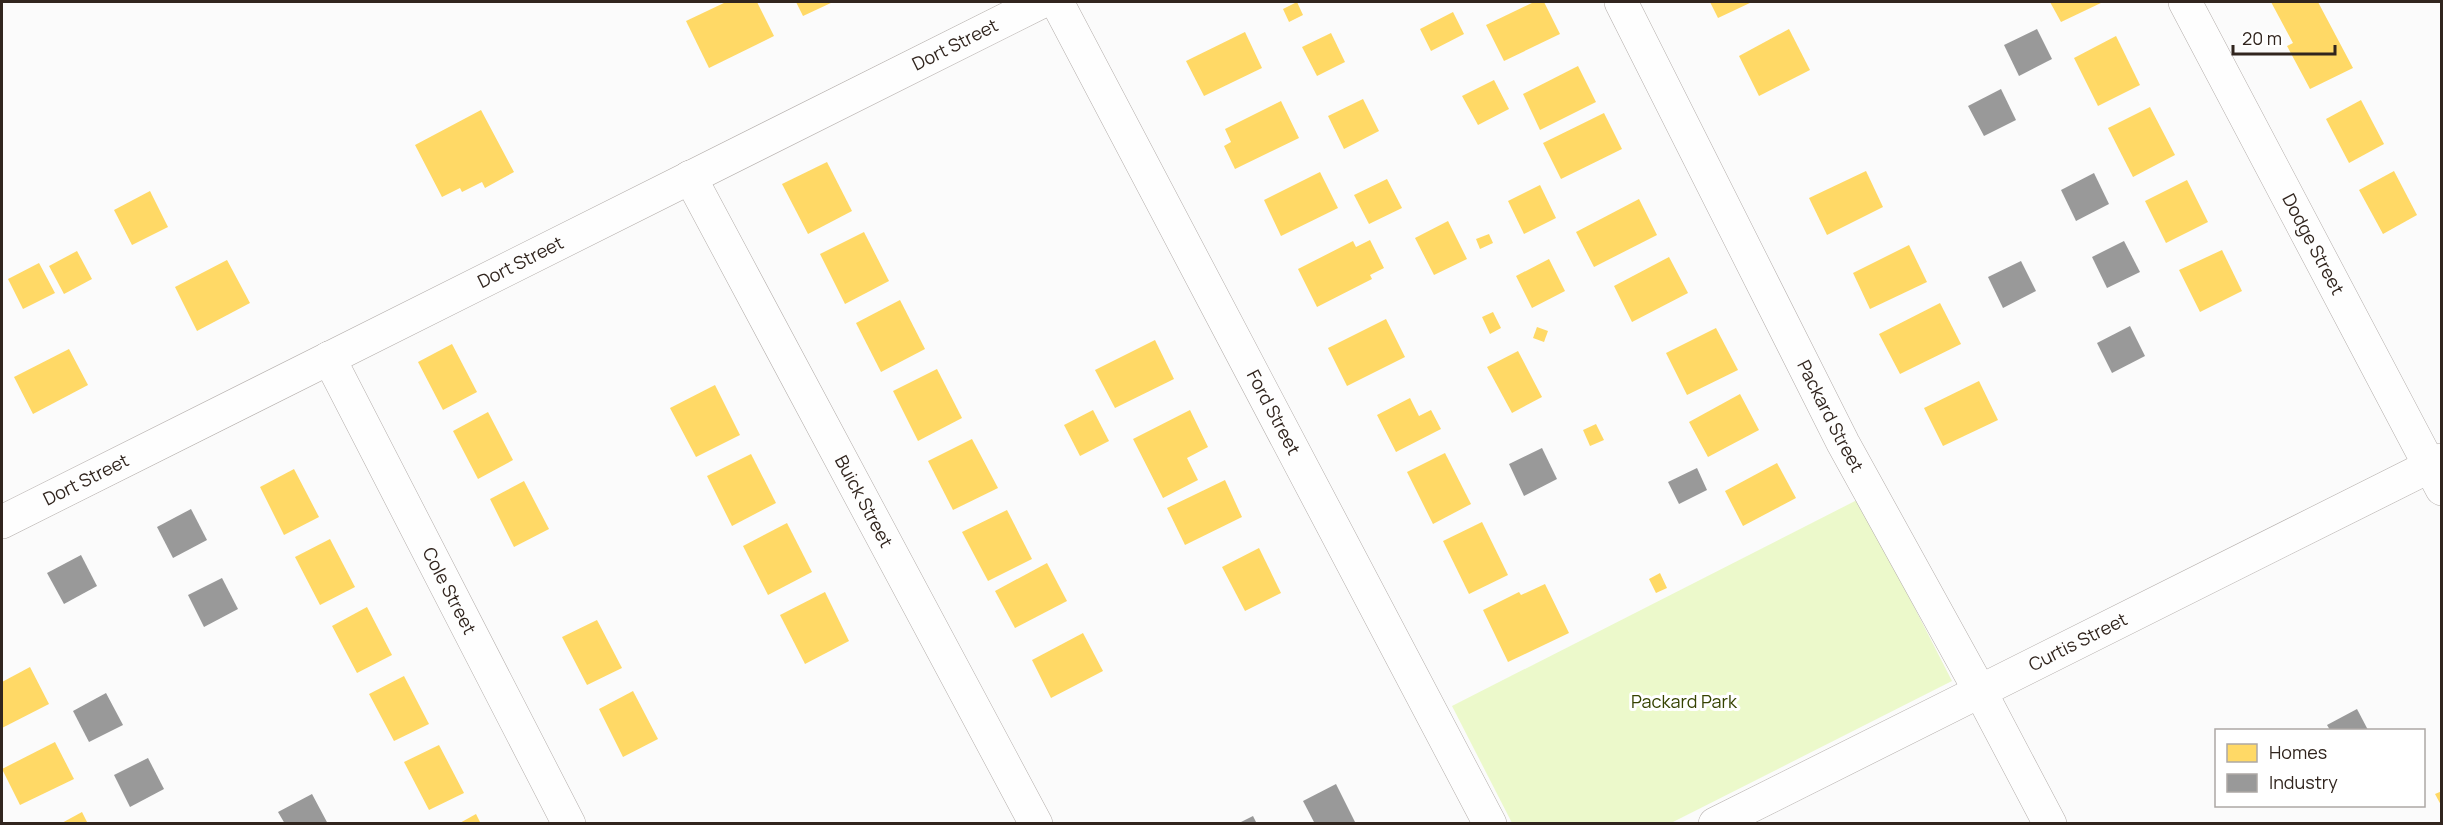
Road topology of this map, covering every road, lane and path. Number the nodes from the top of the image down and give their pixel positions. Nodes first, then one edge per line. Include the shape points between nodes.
1 (1041, 2) edge
2 (1057, 2) edge
3 (1621, 2) edge
4 (2185, 2) edge
5 (690, 177) junction
6 (328, 358) junction
7 (2438, 472) edge
8 (2, 522) edge
9 (1981, 693) junction
10 (569, 824) edge
11 (1036, 824) edge
12 (1490, 824) edge
13 (1716, 824) edge
14 (2050, 824) edge

1 - 5 street, Dort Street
2 - 12 street, Ford Street
3 - 9 street, Packard Street via 1843,443
4 - 7 street, Dodge Street
5 - 6 street, Dort Street
5 - 11 street, Buick Street
6 - 8 street, Dort Street
6 - 10 street, Cole Street
7 - 9 street, Curtis Street
9 - 13 street, Curtis Street
9 - 14 street, Packard Street

